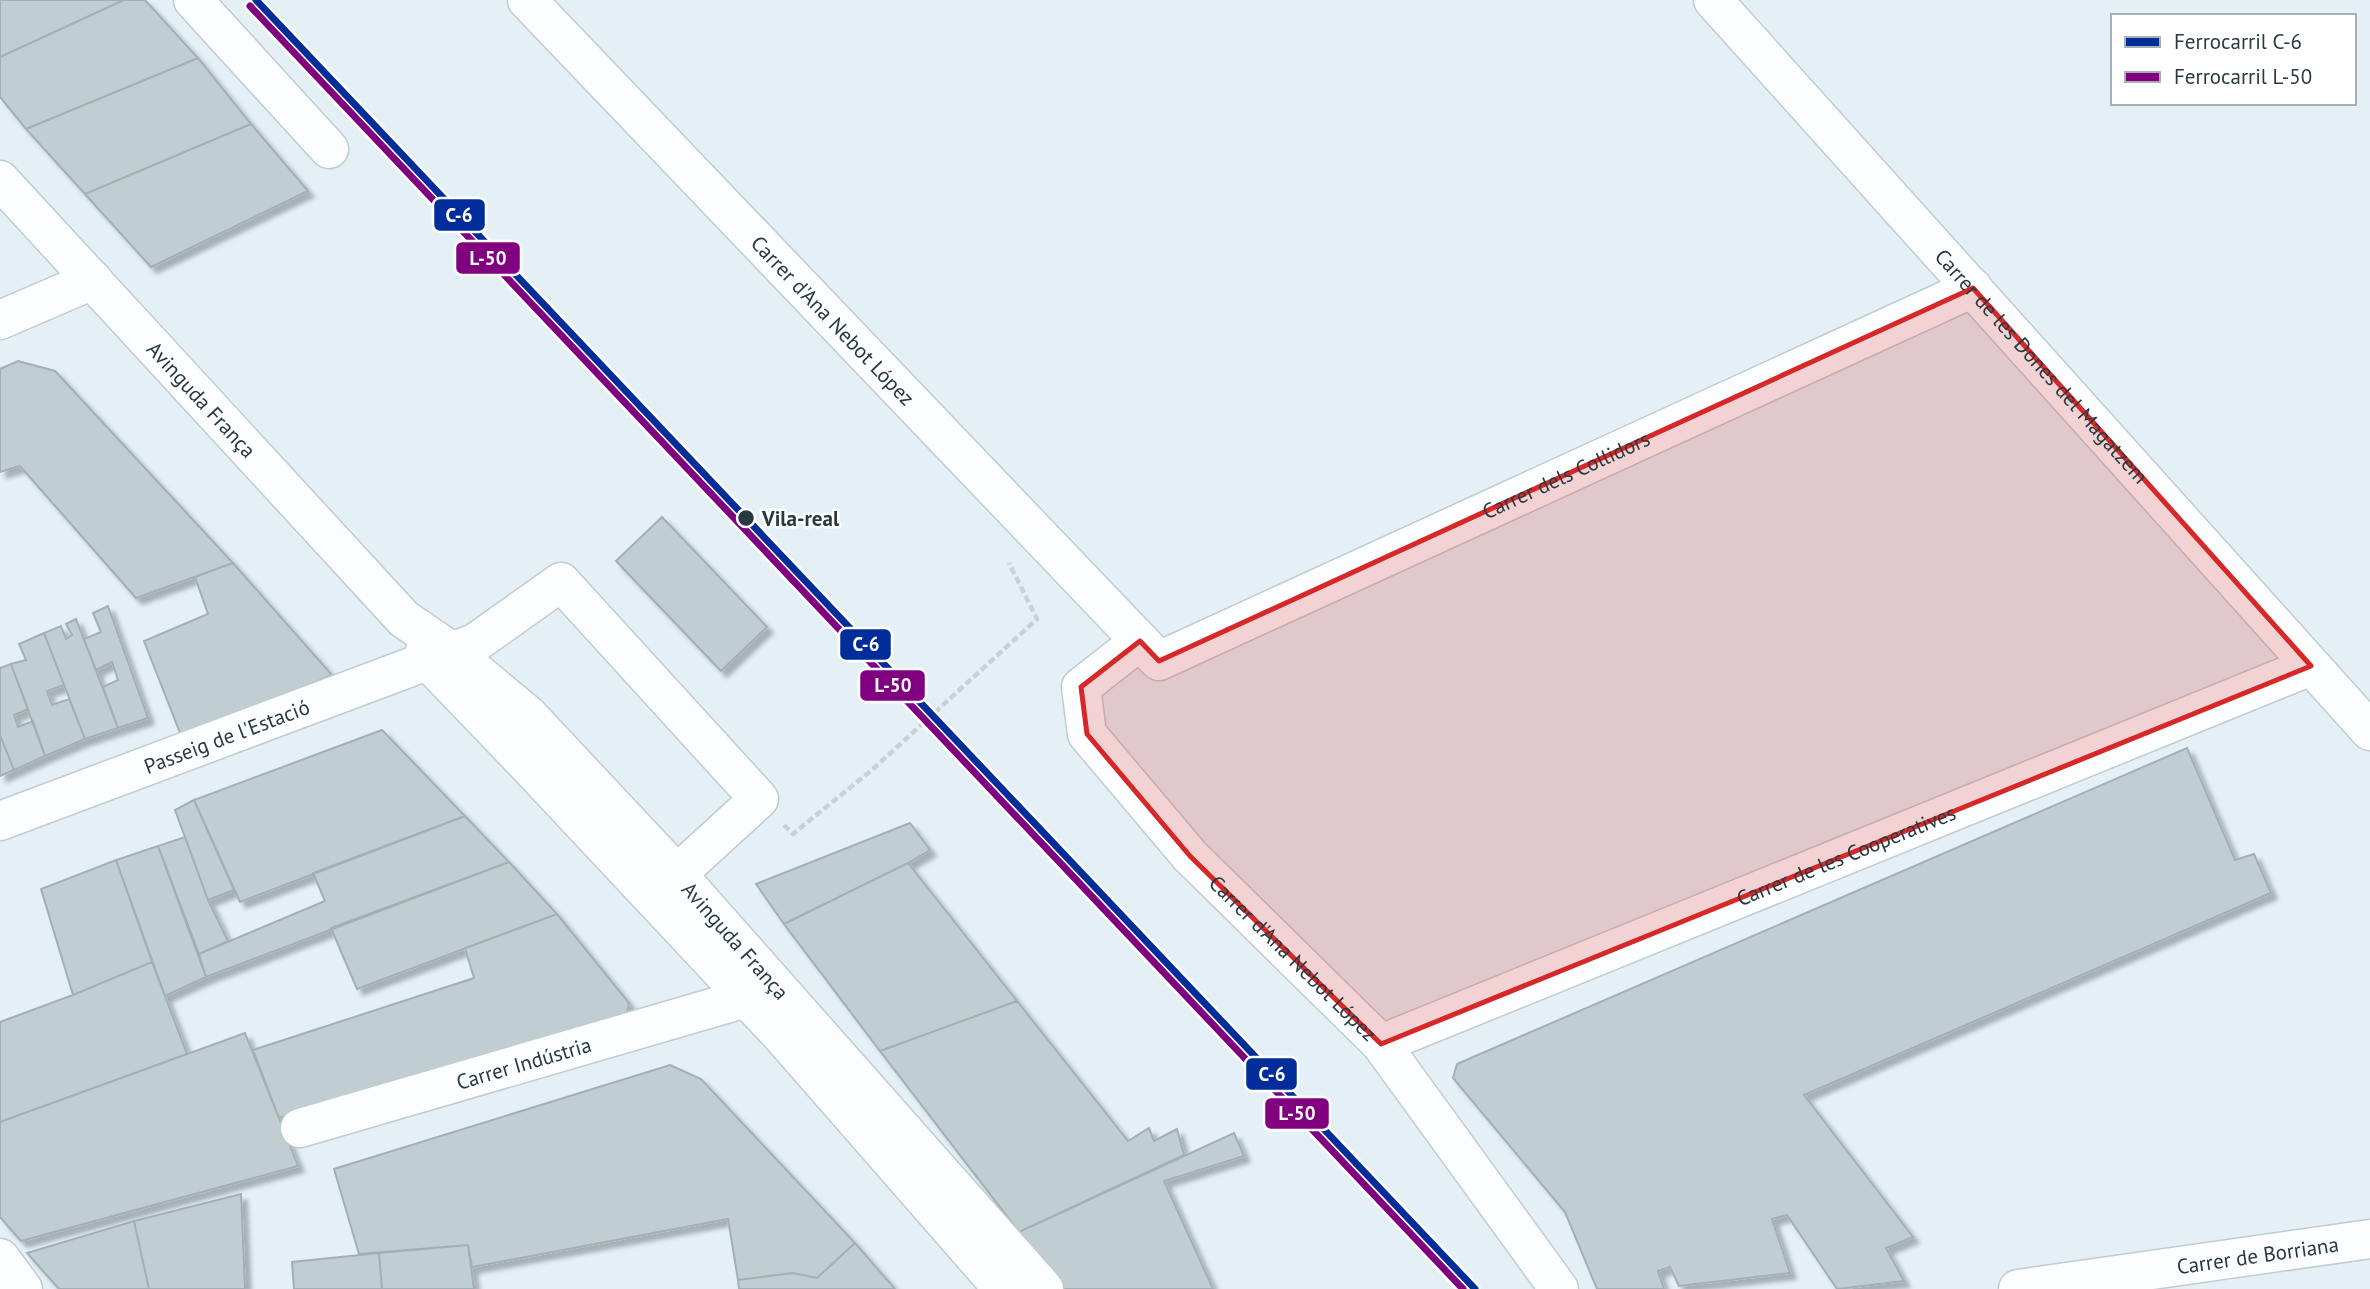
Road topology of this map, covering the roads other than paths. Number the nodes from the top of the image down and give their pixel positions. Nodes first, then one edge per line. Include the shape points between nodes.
1 (193, 0) edge
2 (527, 0) edge
3 (1713, 0) edge
4 (328, 149) dead end
5 (0, 180) edge
6 (93, 280) junction
7 (1973, 288) junction
8 (0, 320) edge
9 (1150, 651) junction
10 (439, 656) junction
11 (2311, 666) junction
12 (2370, 731) edge
13 (0, 821) edge
14 (677, 874) junction
15 (746, 998) junction
16 (1381, 1044) junction
17 (300, 1128) dead end
18 (2370, 1239) edge
19 (0, 1258) edge
20 (23, 1289) edge
21 (1003, 1289) edge
22 (1044, 1289) edge
23 (1559, 1289) edge
24 (2018, 1289) edge

1 - 4 street
2 - 9 street, Carrer d'Ana Nebot López
3 - 7 street, Carrer de les Dones del Magatzem
5 - 6 street, Avinguda França
6 - 8 street
6 - 10 street, Avinguda França
7 - 9 street, Carrer dels Collidors
7 - 11 street, Carrer de les Dones del Magatzem
9 - 16 street, Carrer d'Ana Nebot López via 1081,687 1087,734 1190,856
10 - 13 street, Passeig de l'Estació
10 - 14 street, Avinguda França via 528,715
10 - 14 street, Passeig de l'Estació via 475,643 561,582 759,799
10 - 15 street, Avinguda França via 537,774
11 - 12 street, Carrer de les Dones del Magatzem
11 - 16 street, Carrer de les Cooperatives
14 - 22 street, Avinguda França
15 - 17 street, Carrer Indústria
15 - 21 street, Avinguda França
16 - 23 street, Carrer d'Ana Nebot López
18 - 24 street, Carrer de Borriana
19 - 20 street

